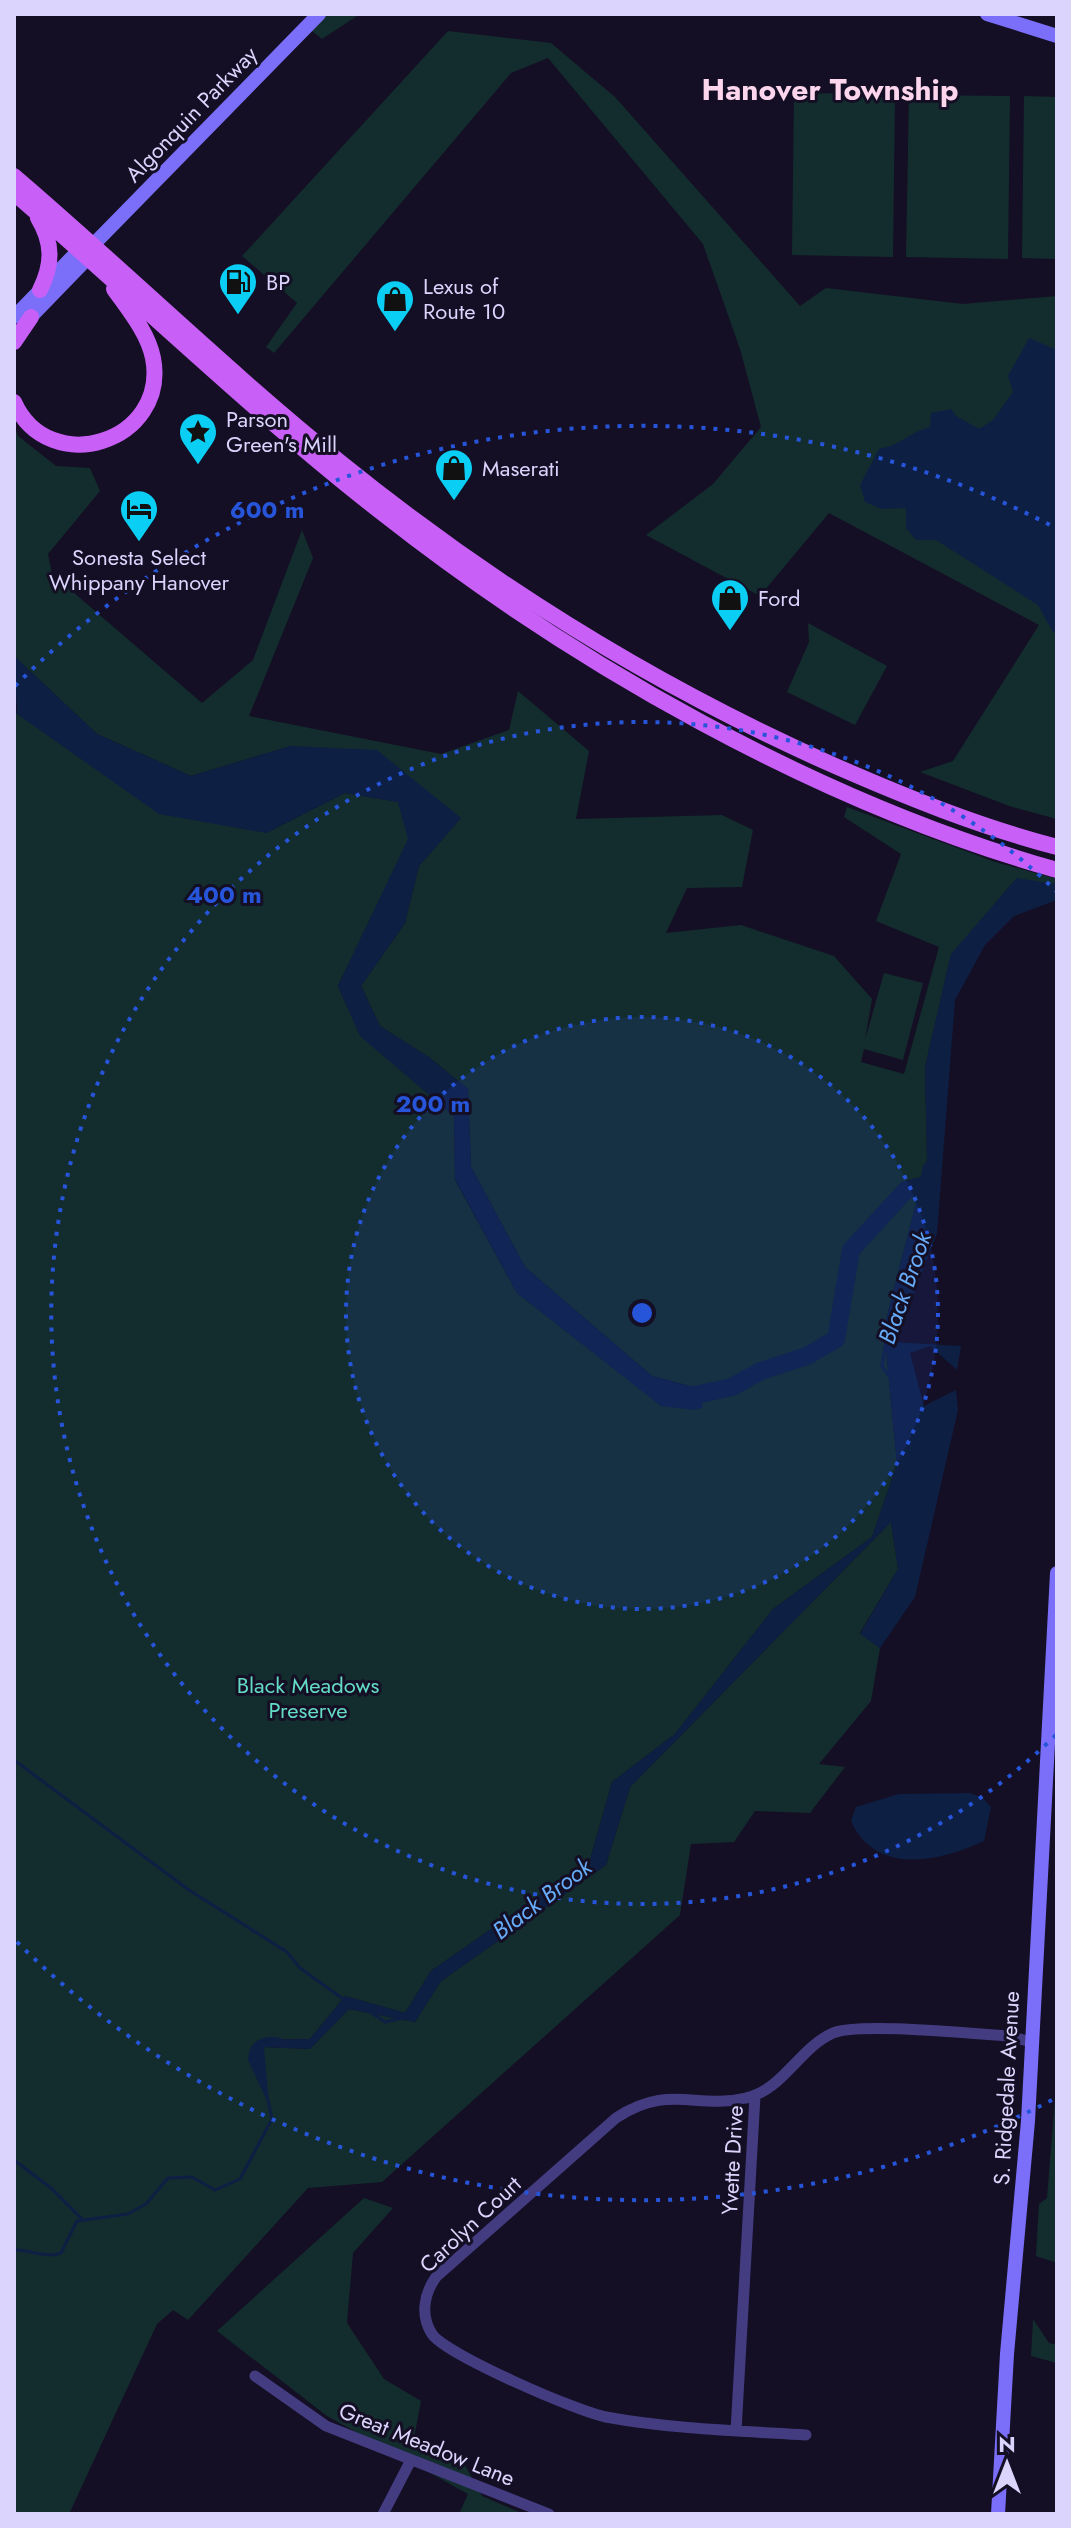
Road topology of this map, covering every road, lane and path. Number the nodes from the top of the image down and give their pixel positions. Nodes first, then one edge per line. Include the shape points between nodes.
1 (319, 14) edge
2 (987, 14) edge
3 (1057, 36) edge
4 (14, 176) edge
5 (14, 193) edge
6 (33, 209) junction
7 (89, 255) junction
8 (40, 290) junction
9 (22, 317) edge
10 (14, 335) edge
11 (14, 342) edge
12 (14, 402) edge
13 (1057, 847) edge
14 (1057, 870) edge
15 (1057, 1573) edge
16 (1050, 1663) junction
17 (1057, 1684) edge
18 (1031, 2042) junction
19 (755, 2096) junction
20 (255, 2376) dead end
21 (736, 2431) junction
22 (806, 2435) dead end
23 (411, 2460) junction
24 (383, 2514) edge
25 (549, 2514) edge
26 (998, 2514) edge

1 - 7 main road, Algonquin Parkway
2 - 3 main road
4 - 7 main road
5 - 6 main road
6 - 7 main road
6 - 8 main road via 48,242 51,267
7 - 8 main road, Algonquin Parkway
7 - 9 main road, Algonquin Parkway
7 - 12 main road via 150,348 154,385 145,411 121,434 83,446 44,436
7 - 13 main road via 442,542 568,626 772,738 927,804
7 - 14 main road via 314,458 522,612 665,702 744,744 881,806
8 - 9 main road, Algonquin Parkway
9 - 10 main road, Algonquin Parkway
9 - 11 main road
15 - 16 main road, S. Ridgedale Avenue
16 - 17 main road
16 - 18 main road, S. Ridgedale Avenue
18 - 19 street, Yvette Drive via 1009,2036 843,2030 823,2039
18 - 26 main road, S. Ridgedale Avenue
19 - 21 street, Yvette Drive
19 - 21 street, Carolyn Court via 659,2098 630,2109 436,2277 425,2306 432,2334 446,2348 583,2411
20 - 23 street, Great Meadow Lane via 326,2426
21 - 22 street, Carolyn Court
23 - 24 street
23 - 25 street, Great Meadow Lane

